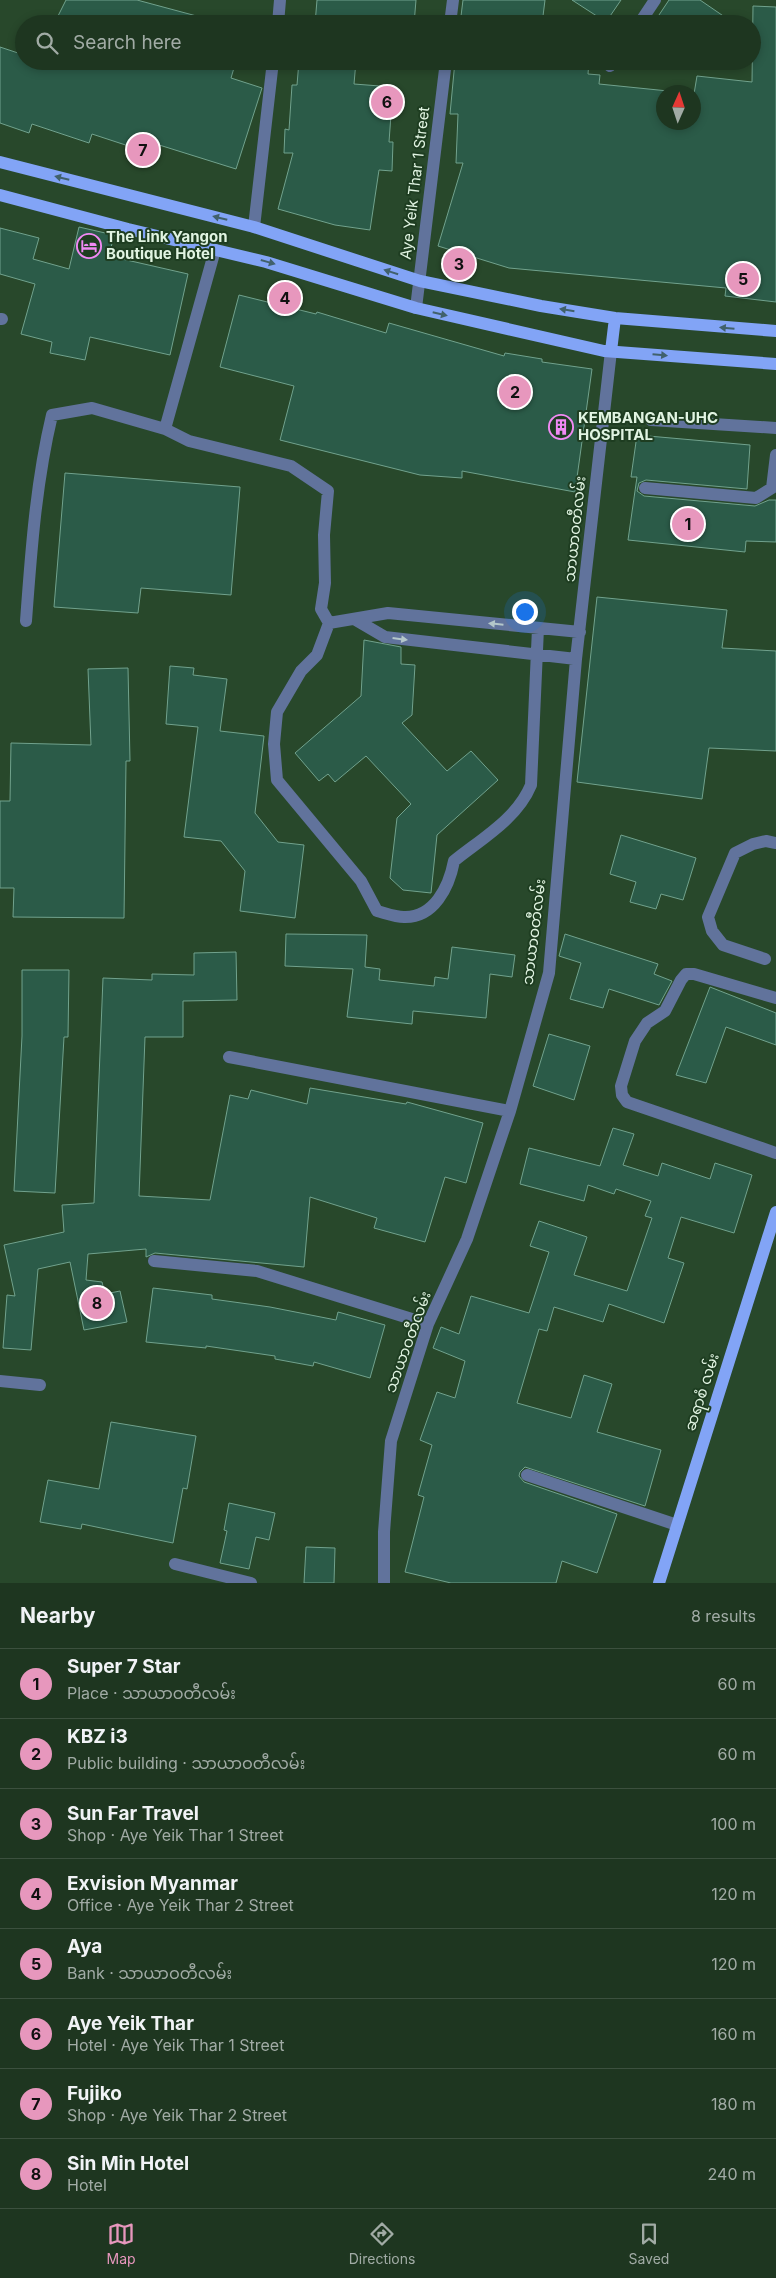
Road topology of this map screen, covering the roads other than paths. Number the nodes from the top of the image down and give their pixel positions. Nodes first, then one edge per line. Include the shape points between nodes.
1 (280, 0) edge
2 (453, 0) edge
3 (655, 0) edge
4 (279, 15) edge
5 (451, 15) edge
6 (645, 15) edge
7 (272, 70) edge
8 (445, 70) edge
9 (0, 162) edge
10 (0, 195) edge
11 (254, 227) junction
12 (215, 250) junction
13 (420, 281) junction
14 (416, 308) junction
15 (615, 318) junction
16 (776, 331) edge
17 (611, 351) junction
18 (776, 364) edge
19 (652, 420) dead end
20 (776, 428) edge
21 (165, 429) junction
22 (776, 455) edge
23 (645, 488) dead end
24 (356, 620) junction
25 (26, 621) dead end
26 (329, 623) junction
27 (538, 628) junction
28 (580, 632) junction
29 (536, 654) junction
30 (576, 659) junction
31 (776, 843) edge
32 (765, 959) dead end
33 (776, 998) edge
34 (229, 1058) dead end
35 (510, 1112) junction
36 (776, 1153) edge
37 (776, 1212) edge
38 (774, 1229) edge
39 (154, 1261) dead end
40 (428, 1324) junction
41 (0, 1381) edge
42 (40, 1385) dead end
43 (527, 1475) dead end
44 (677, 1525) junction
45 (174, 1564) dead end
46 (251, 1583) edge
47 (384, 1583) edge
48 (659, 1583) edge

1 - 4 street
2 - 5 street
3 - 6 street
7 - 11 street
8 - 13 street, Aye Yeik Thar 1 Street
11 -> 9 main road
10 - 12 main road
13 -> 11 main road
12 -> 14 main road via 266,262
12 - 21 street
13 - 14 street, Aye Yeik Thar 1 Street
15 -> 13 main road
14 -> 17 main road
16 -> 15 main road
15 - 17 main road
17 -> 18 main road
17 - 28 street, သာယာဝတီလမ်း
19 - 20 street
21 - 25 street via 92,408 52,415 43,452
21 - 26 street via 189,441 291,466 328,491 324,535 326,583 321,609
22 - 23 street via 772,488 756,498
24 - 26 street
27 -> 24 street via 388,613
24 -> 29 street via 385,637
26 - 29 street via 317,655 301,671 277,712 274,744 276,780 361,881 377,911 403,917 421,915 438,900 450,880 454,861 509,817 526,798 531,785
27 - 28 street
27 - 29 street
28 - 30 street, သာယာဝတီလမ်း
29 - 30 street
30 - 35 street, သာယာဝတီလမ်း via 549,974
31 - 32 street via 753,844 735,853 708,917 712,931 723,945
33 - 36 street via 686,974 665,1011 647,1023 635,1041 621,1086 627,1102
34 - 35 street
35 - 40 street, သာယာဝတီလမ်း via 467,1239
37 - 38 main road, ဆရာစံ လမ်း
38 - 44 main road, ဆရာစံ လမ်း
39 - 40 street via 257,1271
40 - 47 street, သာယာဝတီလမ်း via 391,1441 384,1532
41 - 42 street
43 - 44 street
44 - 48 main road, ဆရာစံ လမ်း
45 - 46 street

